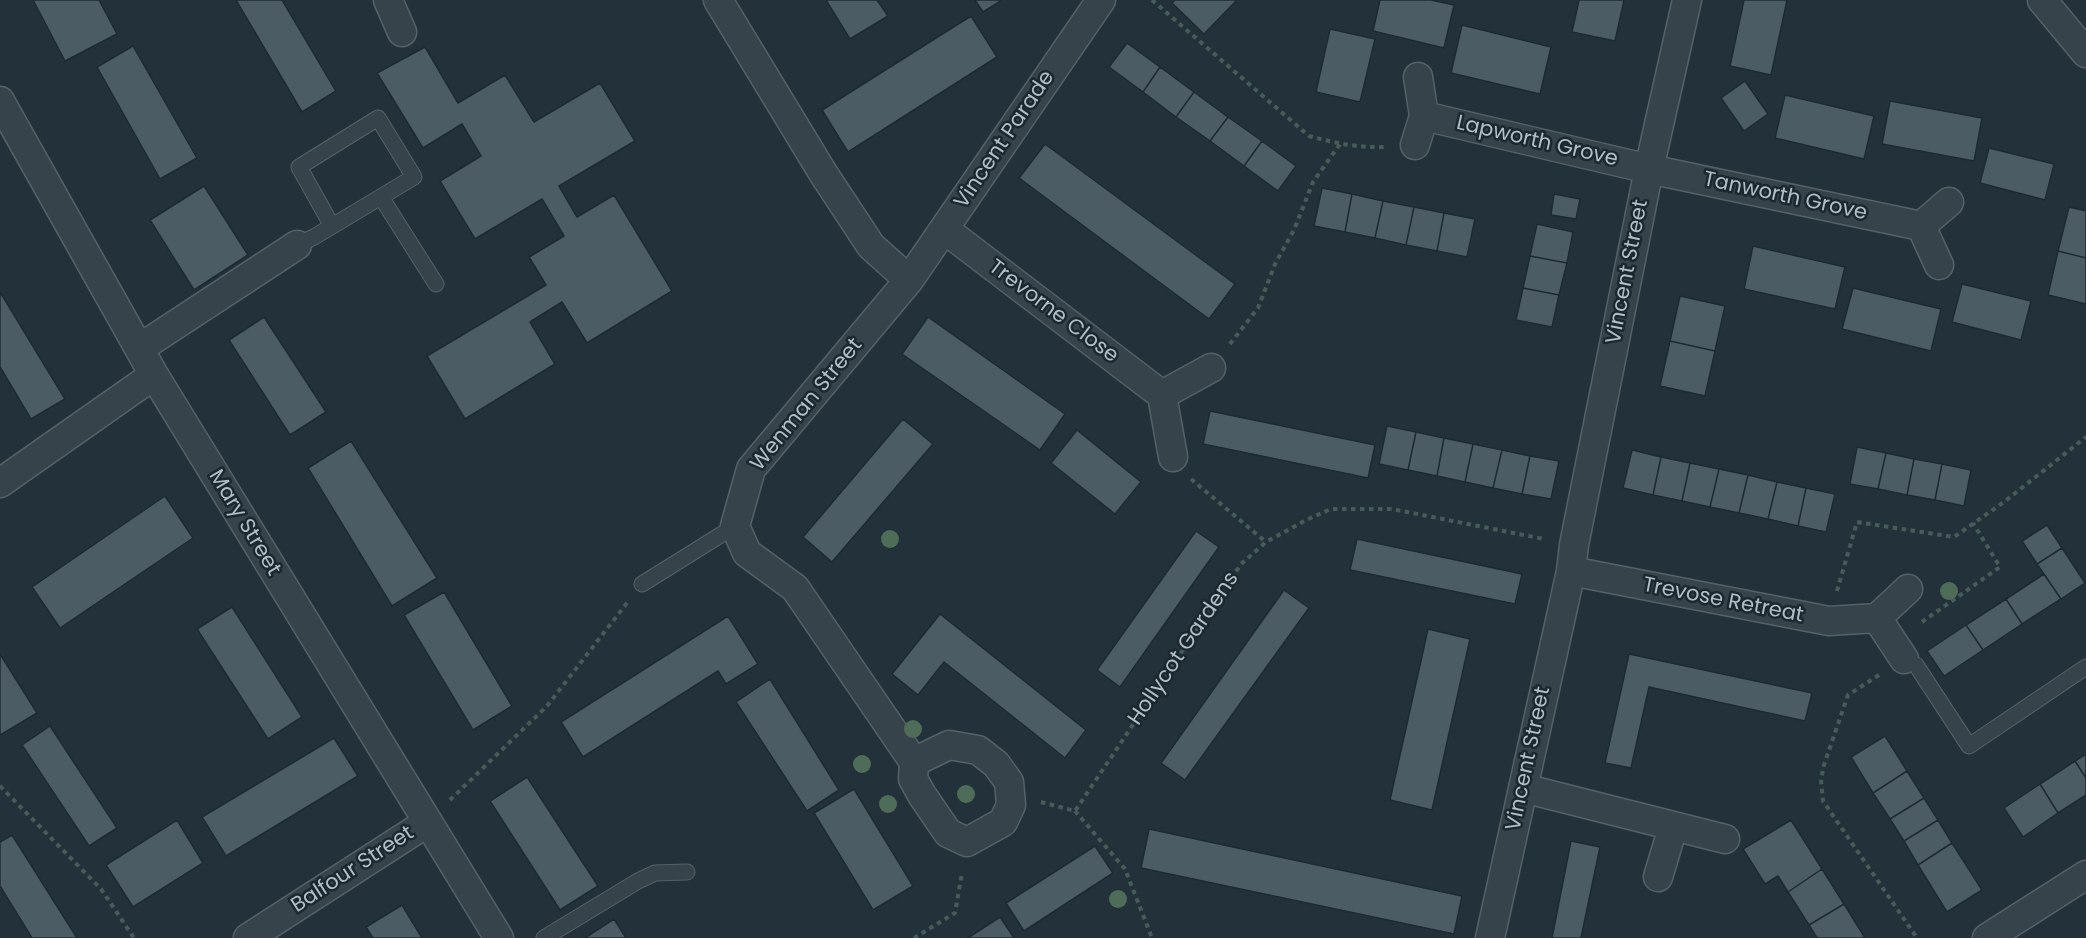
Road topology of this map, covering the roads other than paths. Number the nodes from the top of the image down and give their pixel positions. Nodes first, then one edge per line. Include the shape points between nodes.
1 (388, 0) edge
2 (718, 0) edge
3 (1101, 0) edge
4 (1687, 0) edge
5 (2042, 0) edge
6 (402, 32) dead end
7 (2086, 53) edge
8 (1418, 77) dead end
9 (0, 100) edge
10 (1424, 116) junction
11 (1415, 146) road end
12 (1649, 169) junction
13 (381, 197) junction
14 (1949, 202) dead end
15 (332, 226) junction
16 (1921, 226) junction
17 (944, 229) junction
18 (297, 245) joint
19 (1939, 265) dead end
20 (909, 280) junction
21 (435, 285) dead end
22 (140, 348) junction
23 (1211, 368) road end
24 (154, 375) junction
25 (1162, 395) junction
26 (1173, 457) road end
27 (0, 483) edge
28 (735, 526) junction
29 (1573, 558) junction
30 (642, 584) road end
31 (1908, 589) dead end
32 (1876, 618) junction
33 (1904, 659) joint
34 (2086, 668) edge
35 (914, 762) junction
36 (1523, 788) junction
37 (428, 822) junction
38 (1673, 828) junction
39 (1725, 839) dead end
40 (687, 872) dead end
41 (2086, 875) edge
42 (1659, 878) dead end
43 (1996, 936) edge
44 (248, 938) edge
45 (499, 938) edge
46 (544, 938) edge
47 (1490, 938) edge

1 - 6 street
2 - 20 street via 871,246
3 - 17 street, Vincent Parade
4 - 12 street, Vincent Street
5 - 7 street
8 - 10 street
9 - 22 street, Mary Street
10 - 11 street
10 - 12 street, Lapworth Grove
12 - 16 street, Tanworth Grove
12 - 29 street, Vincent Street
13 - 15 lane
13 - 15 lane via 414,177 378,118 299,167
13 - 21 lane
14 - 16 street
15 - 18 lane
16 - 19 street
17 - 20 street, Vincent Parade
17 - 25 street, Trevorne Close
18 - 22 street
20 - 28 street, Wenman Street via 751,469
22 - 24 street, Mary Street
23 - 25 street
24 - 27 street
24 - 37 street, Mary Street
25 - 26 street
28 - 30 lane
28 - 35 street via 747,553 795,588
29 - 32 street, Trevose Retreat via 1829,621
29 - 36 street, Vincent Street
31 - 32 street
32 - 33 street
33 - 34 lane via 1916,665 1969,746
35 - 35 street via 913,779 948,833 967,842 1002,822 1011,805 1009,782 996,764 978,750 949,745
36 - 38 street
36 - 47 street, Vincent Street
37 - 44 street, Balfour Street
37 - 45 street, Mary Street
38 - 39 street
38 - 42 street
40 - 46 lane via 655,873
41 - 43 street

